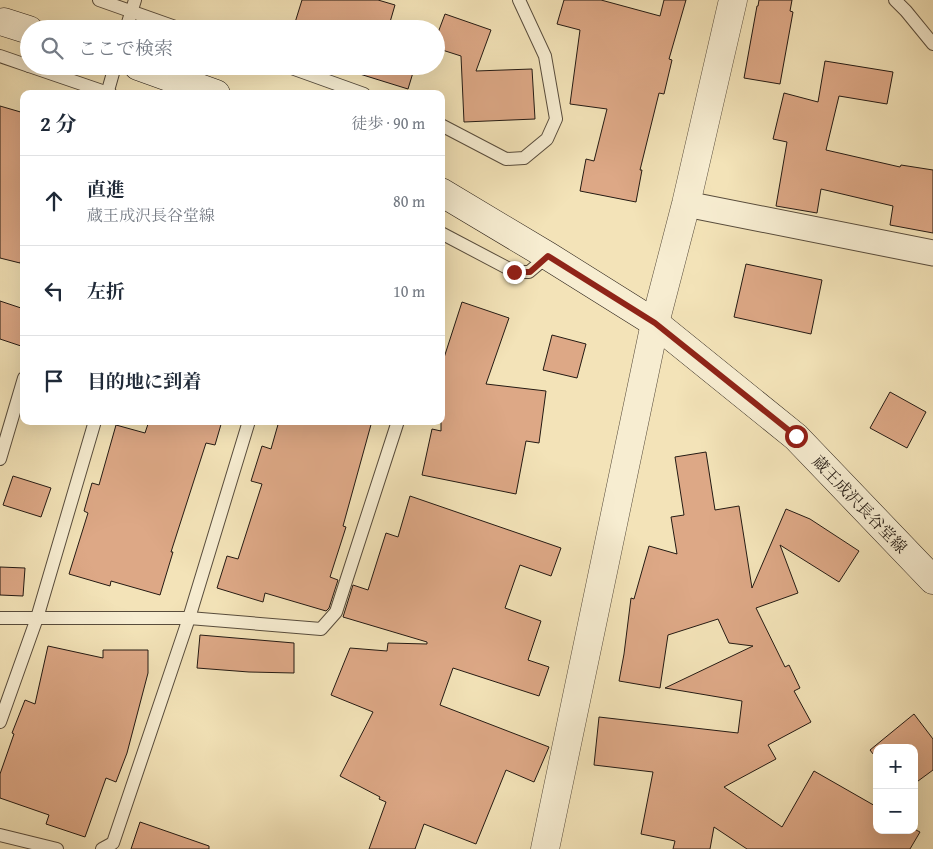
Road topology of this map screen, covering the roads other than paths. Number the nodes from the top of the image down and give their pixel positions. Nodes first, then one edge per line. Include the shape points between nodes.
1 (99, 0) edge
2 (519, 0) edge
3 (733, 0) edge
4 (895, 0) edge
5 (133, 6) edge
6 (129, 20) edge
7 (162, 20) edge
8 (933, 44) edge
9 (0, 56) edge
10 (20, 63) edge
11 (55, 75) edge
12 (113, 75) edge
13 (163, 75) edge
14 (311, 75) edge
15 (99, 90) edge
16 (109, 90) edge
17 (205, 90) edge
18 (353, 90) edge
19 (445, 128) edge
20 (445, 194) edge
21 (686, 204) junction
22 (445, 236) edge
23 (933, 253) edge
24 (548, 256) junction
25 (655, 323) junction
26 (20, 392) edge
27 (94, 425) edge
28 (248, 425) edge
29 (397, 425) edge
30 (0, 459) edge
31 (933, 580) edge
32 (0, 618) edge
33 (37, 618) junction
34 (189, 618) junction
35 (0, 722) edge
36 (0, 835) edge
37 (57, 849) edge
38 (102, 849) edge
39 (545, 849) edge

1 - 5 lane
2 - 19 lane via 545,56 556,120 547,139 524,158 506,159
3 - 21 street
4 - 8 lane
5 - 6 lane
5 - 7 lane
9 - 10 lane
11 - 15 lane
12 - 16 lane
13 - 17 street
14 - 18 lane
20 - 24 street, 蔵王成沢長谷堂線
21 - 23 street
21 - 25 street
22 - 24 lane via 514,272 530,272
24 - 25 street, 蔵王成沢長谷堂線
25 - 31 street, 蔵王成沢長谷堂線 via 796,436
25 - 39 street
26 - 30 lane
27 - 33 lane
28 - 34 lane
29 - 34 lane via 336,612 321,629
32 - 33 lane
33 - 34 lane
33 - 35 lane
34 - 38 lane via 113,843
36 - 37 lane

